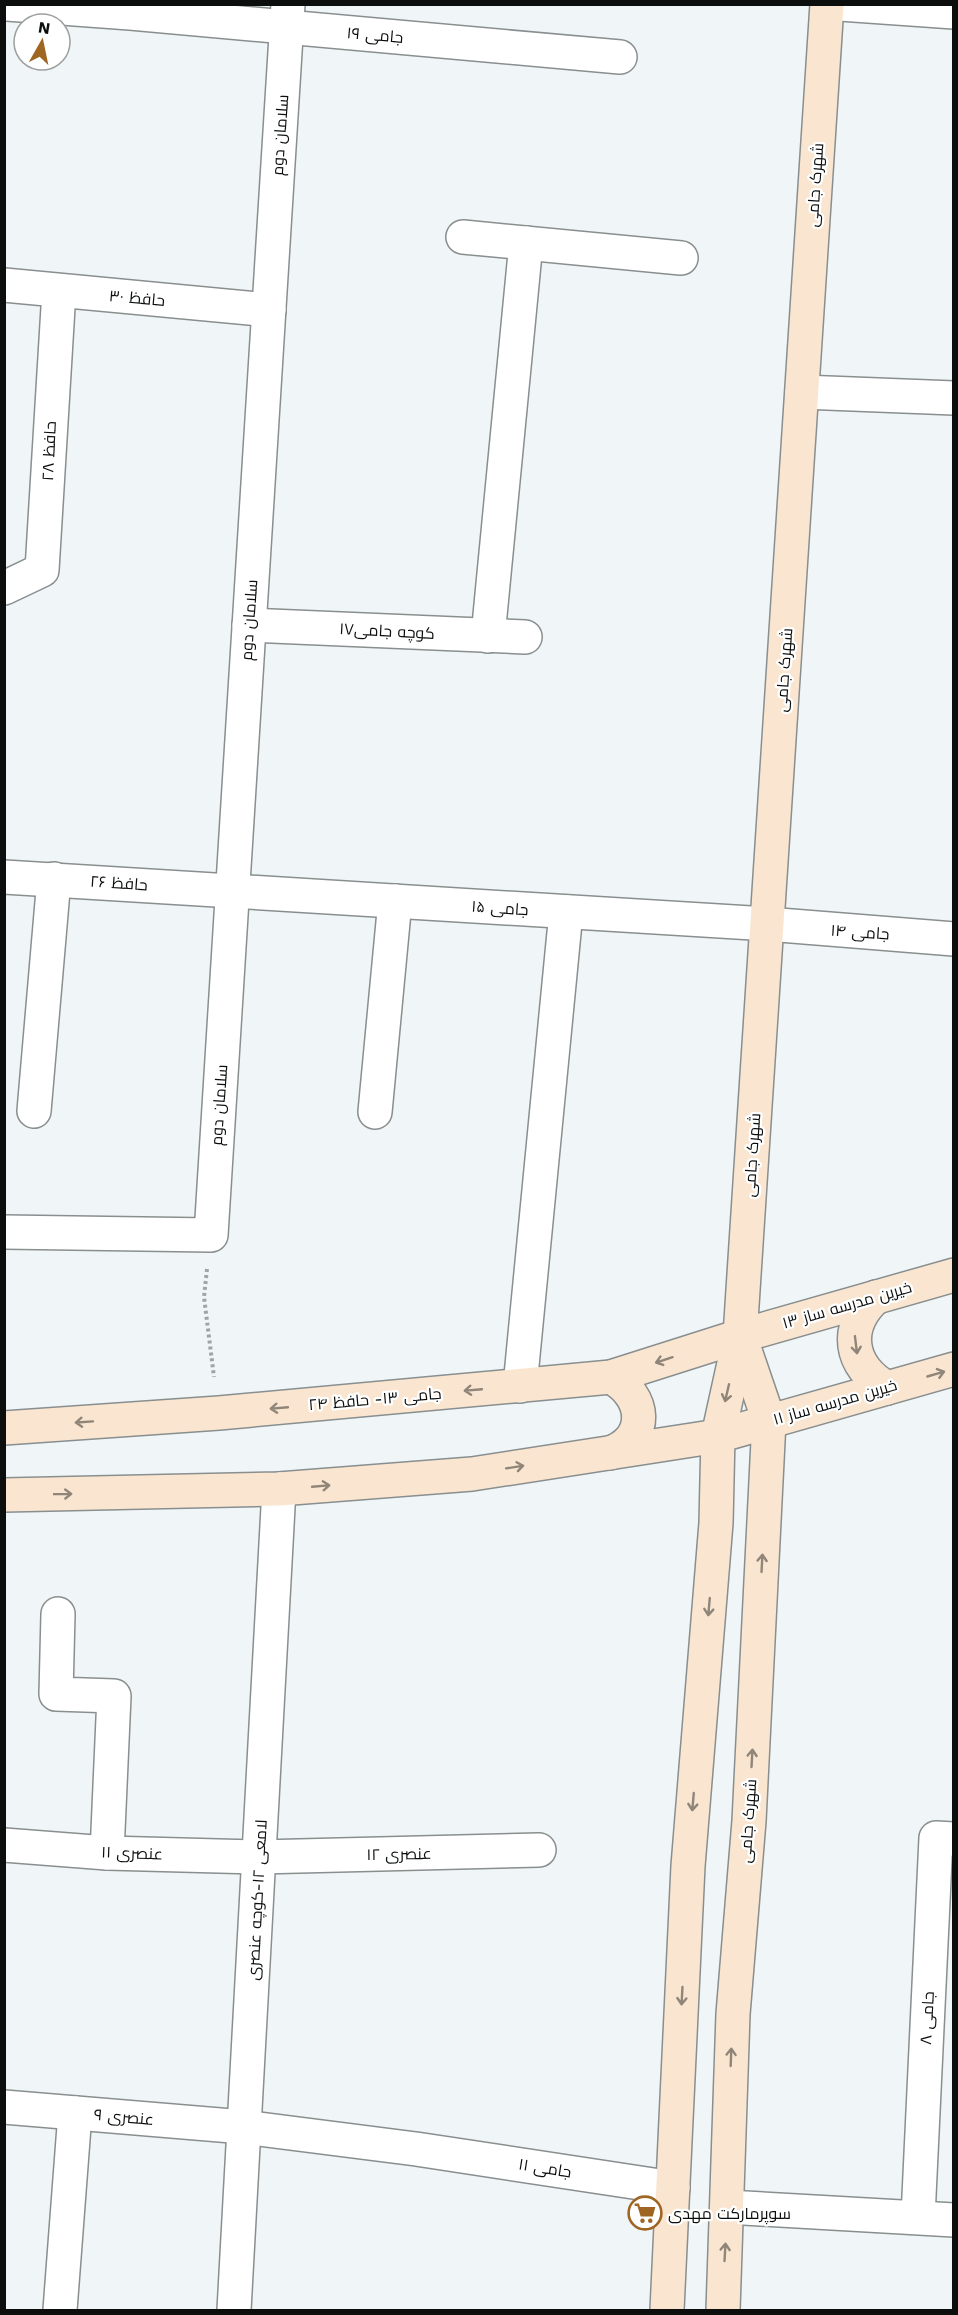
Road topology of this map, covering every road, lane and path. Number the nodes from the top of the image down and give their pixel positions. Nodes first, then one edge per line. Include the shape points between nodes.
1 (8, 4) edge
2 (827, 4) edge
3 (840, 4) edge
4 (48, 6) edge
5 (954, 12) edge
6 (287, 16) edge
7 (620, 57) dead end
8 (463, 237) dead end
9 (526, 243) junction
10 (681, 258) dead end
11 (4, 285) edge
12 (59, 291) junction
13 (269, 310) junction
14 (802, 392) junction
15 (954, 398) edge
16 (4, 588) edge
17 (249, 624) junction
18 (488, 636) junction
19 (525, 637) dead end
20 (4, 877) edge
21 (54, 879) junction
22 (233, 891) junction
23 (396, 901) junction
24 (566, 912) junction
25 (767, 924) junction
26 (954, 939) edge
27 (34, 1111) dead end
28 (375, 1113) dead end
29 (4, 1232) edge
30 (211, 1235) junction
31 (954, 1275) edge
32 (876, 1297) junction
33 (740, 1336) junction
34 (954, 1369) edge
35 (610, 1377) junction
36 (520, 1386) junction
37 (887, 1388) junction
38 (219, 1413) junction
39 (769, 1421) junction
40 (4, 1428) edge
41 (718, 1436) junction
42 (610, 1453) junction
43 (279, 1489) junction
44 (4, 1495) edge
45 (58, 1614) dead end
46 (954, 1839) edge
47 (4, 1845) edge
48 (539, 1850) dead end
49 (107, 1853) junction
50 (259, 1857) junction
51 (4, 2107) edge
52 (75, 2113) junction
53 (244, 2127) junction
54 (416, 2149) joint
55 (673, 2188) junction
56 (727, 2207) junction
57 (918, 2217) junction
58 (954, 2220) edge
59 (60, 2310) edge
60 (234, 2310) edge
61 (667, 2310) edge
62 (723, 2310) edge

1 - 4 street, ۱۹ جامی
2 - 14 street, شهرک جامی
3 - 5 street
4 - 6 street, ۱۹ جامی via 130,13
6 - 7 street, ۱۹ جامی
6 - 13 street, سلامان دوم
8 - 9 street
9 - 10 street
9 - 18 street
11 - 12 street, ۳۰ حافظ
12 - 13 street, ۳۰ حافظ
12 - 16 street, حافظ ۲۸ via 42,570
13 - 17 street, سلامان دوم
14 - 15 street
14 - 25 street, شهرک جامی
17 - 18 street, کوچه جامی۱۷
17 - 22 street, سلامان دوم
18 - 19 street, کوچه جامی۱۷
20 - 21 street, حافظ ۲۶
21 - 22 street, حافظ ۲۶
21 - 27 street
22 - 23 street, ۱۵ جامی
22 - 30 street, سلامان دوم
23 - 24 street, ۱۵ جامی
23 - 28 street
24 - 25 street, ۱۵ جامی
24 - 36 street
25 - 26 street, ۱۴ جامی
25 - 33 street, شهرک جامی
29 - 30 street
30 - 38 path via 204,1298
31 - 32 street, ۱۳ خیرین مدرسه ساز
32 - 33 street, ۱۳ خیرین مدرسه ساز
32 -> 37 street via 860,1316 854,1339 863,1368
33 -> 35 street, جامی ۱۳- حافظ ۲۴
33 - 39 street, شهرک جامی
33 -> 41 street, شهرک جامی
37 -> 34 street, ۱۱ خیرین مدرسه ساز
35 - 36 street, جامی ۱۳- حافظ ۲۴
35 - 42 street via 633,1394 639,1420 629,1441
36 -> 38 street, جامی ۱۳- حافظ ۲۴
37 - 39 street, ۱۱ خیرین مدرسه ساز
38 -> 40 street, جامی ۱۳- حافظ ۲۴
39 - 41 street, ۱۱ خیرین مدرسه ساز
56 -> 39 street, شهرک جامی via 733,2014 749,1821
41 - 42 street
41 -> 55 street, شهرک جامی via 716,1523 688,1866
43 -> 42 street via 472,1474
44 -> 43 street
43 - 50 street, لامعی ۱۲-کوچه عنصری
45 - 49 street via 56,1694 114,1696
46 - 57 street, ۸ جامی via 936,1838
47 - 49 street, ۱۱ عنصری
48 - 50 street, ۱۲ عنصری
49 - 50 street, ۱۱ عنصری
50 - 53 street, لامعی ۱۲-کوچه عنصری
51 - 52 street, ۹ عنصری
52 - 53 street, ۹ عنصری
52 - 59 street
53 - 54 street, ۹ عنصری
53 - 60 street, لامعی ۱۲-کوچه عنصری
54 - 55 street, ۱۱ جامی
55 - 61 street, شهرک جامی
56 - 57 street
62 -> 56 street, شهرک جامی
57 - 58 street

